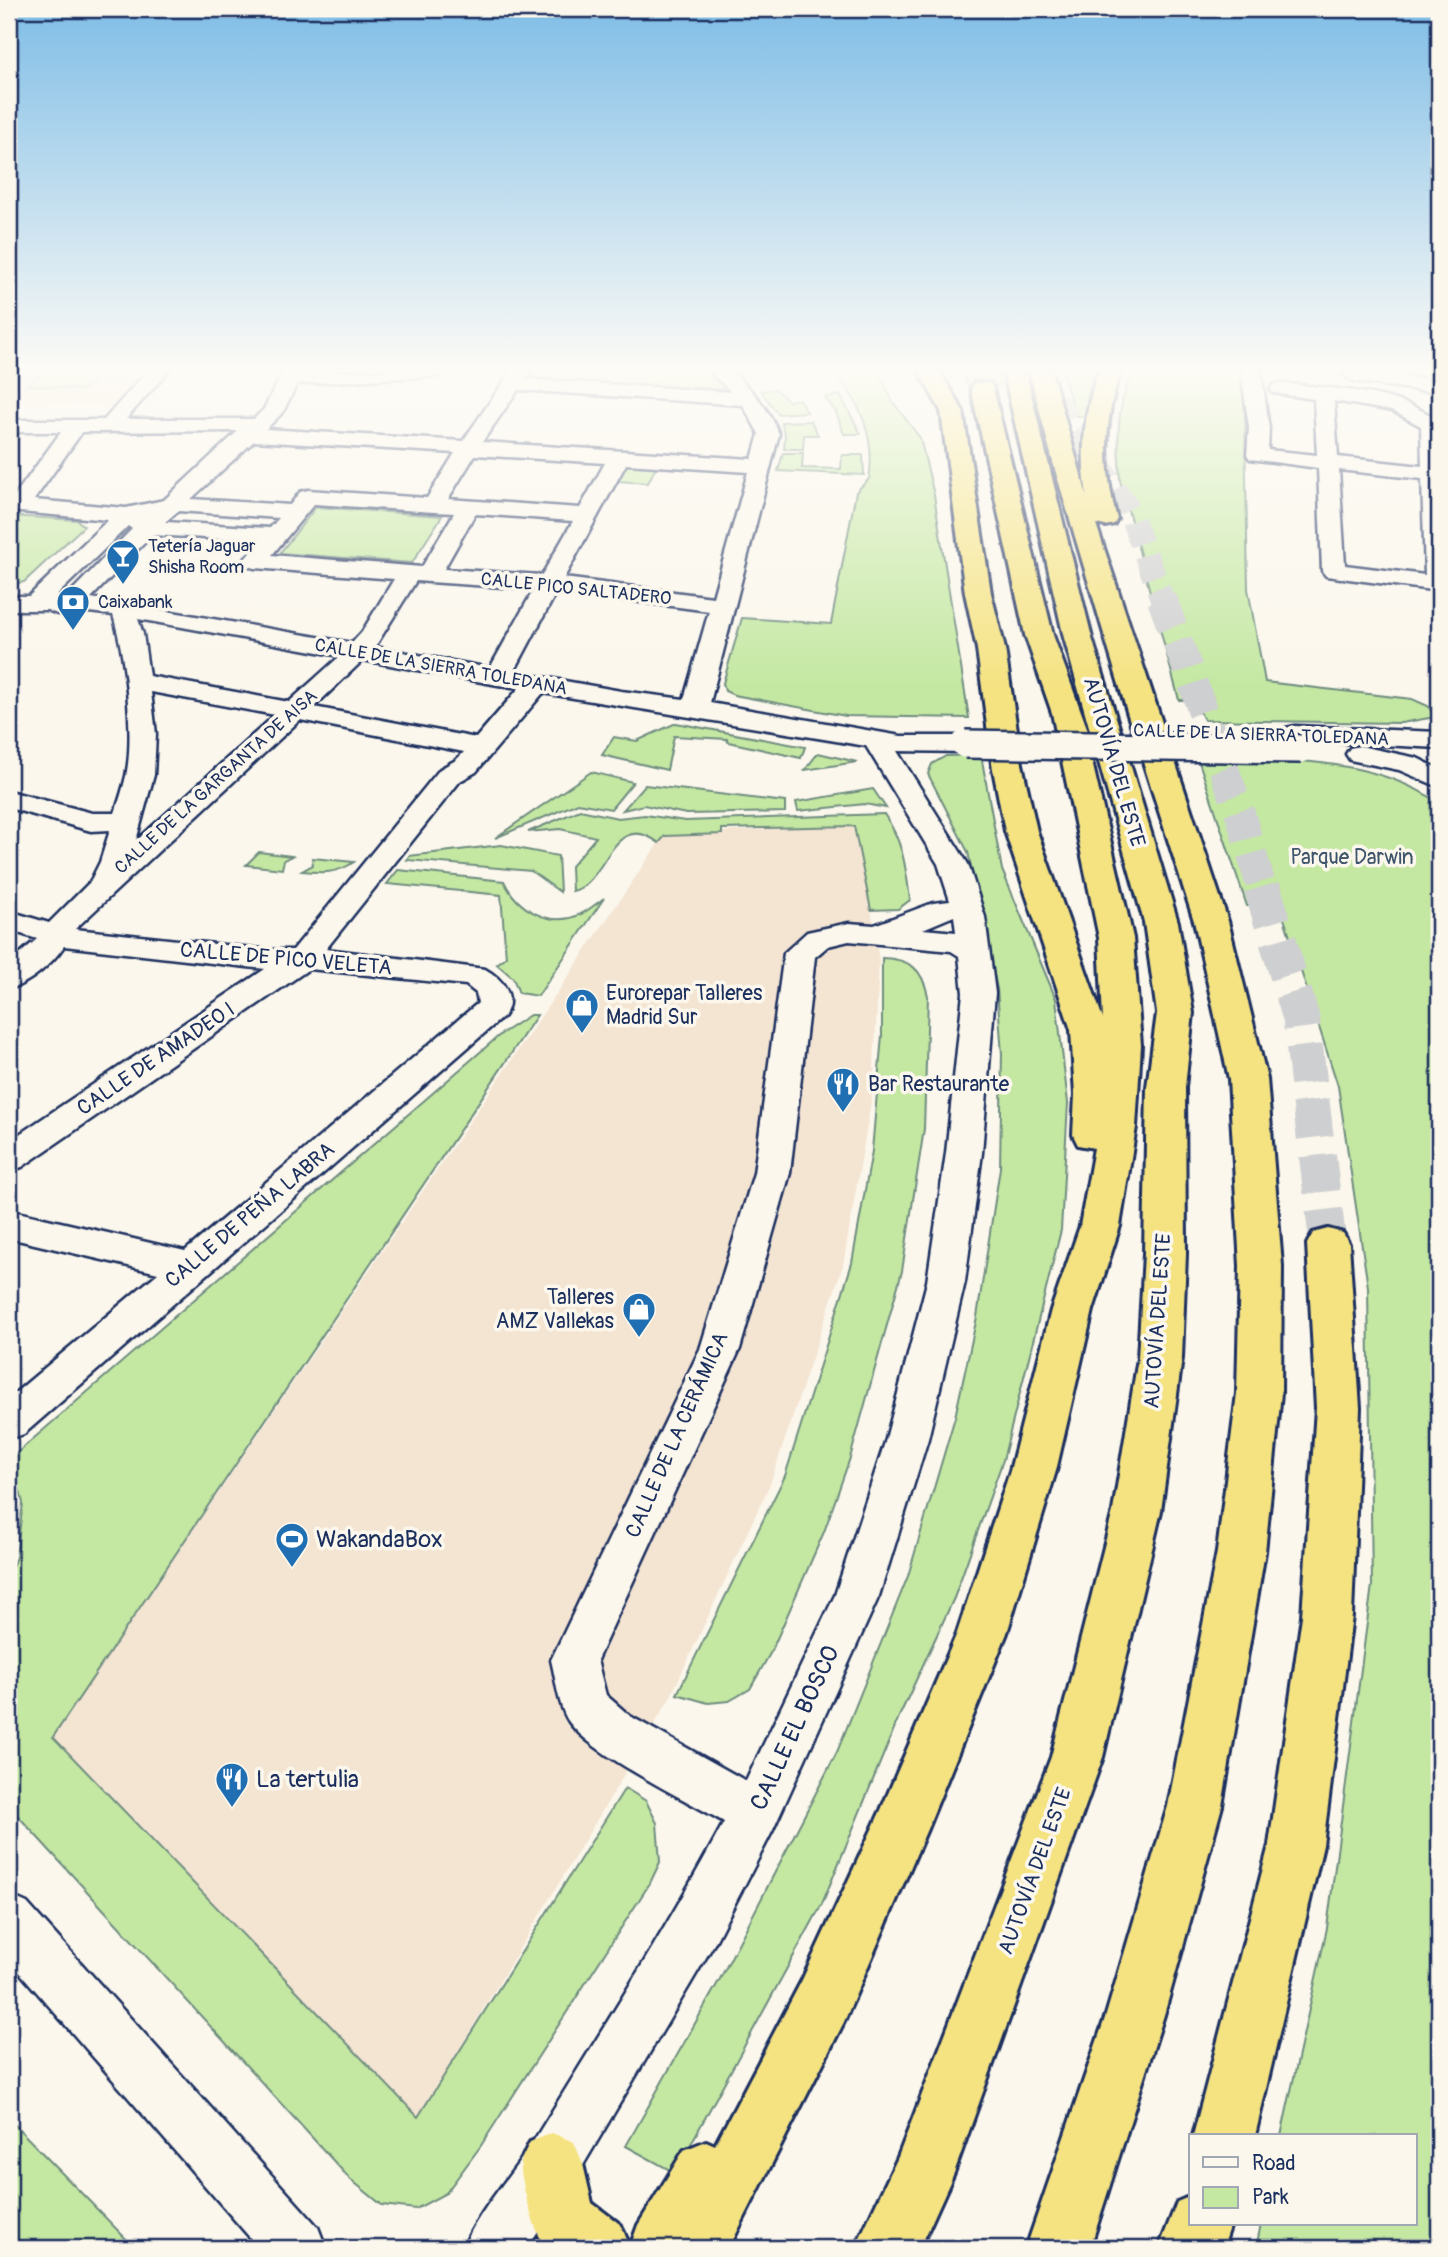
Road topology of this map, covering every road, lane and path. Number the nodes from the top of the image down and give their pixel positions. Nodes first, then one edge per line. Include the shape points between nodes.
1 (37, 475) edge
2 (203, 475) edge
3 (452, 475) edge
4 (609, 475) edge
5 (757, 475) edge
6 (961, 475) edge
7 (973, 475) edge
8 (1002, 475) edge
9 (1039, 475) edge
10 (1069, 475) edge
11 (1096, 475) edge
12 (1329, 475) edge
13 (1434, 475) edge
14 (174, 503) junction
15 (14, 505) edge
16 (434, 505) junction
17 (468, 507) junction
18 (295, 512) junction
19 (126, 515) junction
20 (587, 515) junction
21 (146, 528) junction
22 (276, 535) junction
23 (419, 574) junction
24 (549, 583) junction
25 (37, 601) junction
26 (9, 603) edge
27 (73, 603) junction
28 (722, 605) junction
29 (123, 609) junction
30 (9, 623) edge
31 (357, 652) junction
32 (498, 677) junction
33 (136, 681) junction
34 (536, 684) junction
35 (999, 702) junction
36 (695, 708) junction
37 (296, 710) junction
38 (1066, 714) junction
39 (1143, 715) junction
40 (874, 738) junction
41 (960, 739) junction
42 (1439, 740) edge
43 (1298, 741) junction
44 (481, 747) junction
45 (1439, 779) edge
46 (907, 787) junction
47 (9, 799) edge
48 (193, 805) junction
49 (130, 809) junction
50 (927, 824) junction
51 (101, 887) junction
52 (9, 920) edge
53 (955, 934) junction
54 (56, 935) junction
55 (302, 959) junction
56 (9, 979) edge
57 (493, 1009) joint
58 (1166, 1087) junction
59 (9, 1158) edge
60 (9, 1224) edge
61 (1328, 1244) tunnel mouth
62 (190, 1266) junction
63 (1072, 1310) junction
64 (9, 1422) edge
65 (756, 1813) junction
66 (9, 1921) edge
67 (1224, 2134) edge
68 (552, 2164) junction
69 (1198, 2226) edge
70 (669, 2239) edge
71 (297, 2248) edge
72 (492, 2248) edge
73 (598, 2248) edge
74 (887, 2248) edge
75 (1058, 2248) edge
76 (1191, 2248) edge

1 - 15 street
2 - 14 street
3 - 16 street
4 - 20 street
5 - 28 street
6 - 35 highway
7 - 35 highway
8 - 38 highway via 1038,635
9 - 58 highway, AUTOVÍA DEL ESTE via 1078,638 1161,922 1175,1013
10 - 39 highway, AUTOVÍA DEL ESTE
11 - 39 highway via 1135,617
12 - 13 street via 1334,571 1437,584
14 - 18 street
14 - 19 street
14 - 21 street
15 - 19 street
16 - 17 street
16 - 18 street via 308,497
17 - 20 street
17 - 23 street, CALLE DE LA GARGANTA DE AISA
18 - 22 street
19 - 21 street
19 - 25 street
20 - 24 street
21 - 22 street
21 - 27 street
22 - 23 street, CALLE PICO SALTADERO via 255,561
23 - 24 street, CALLE PICO SALTADERO
23 - 31 street, CALLE DE LA GARGANTA DE AISA
24 - 28 street, CALLE PICO SALTADERO
24 - 32 street
25 - 26 street, CALLE DE LA SIERRA TOLEDANA
25 - 27 street, CALLE DE LA SIERRA TOLEDANA
27 - 29 street, CALLE DE LA SIERRA TOLEDANA
27 - 30 street
28 - 36 street
29 - 31 street, CALLE DE LA SIERRA TOLEDANA
29 - 33 street
31 - 32 street, CALLE DE LA SIERRA TOLEDANA
31 - 37 street, CALLE DE LA GARGANTA DE AISA
32 - 34 street, CALLE DE LA SIERRA TOLEDANA
33 - 37 street
33 - 49 street via 144,734 140,775
34 - 36 street, CALLE DE LA SIERRA TOLEDANA
34 - 44 street, CALLE DE AMADEO I
35 - 63 highway via 1021,831 1089,1030 1092,1149
36 - 40 street, CALLE DE LA SIERRA TOLEDANA
37 - 44 street
37 - 48 street, CALLE DE LA GARGANTA DE AISA
38 - 58 highway via 1110,833
38 - 63 highway via 1116,938 1123,1045 1117,1127 1100,1226
39 - 75 highway, AUTOVÍA DEL ESTE via 1211,920 1248,1079 1261,1266 1259,1393 1241,1552 1195,1806 1135,2015
40 - 41 street, CALLE DE LA SIERRA TOLEDANA via 901,744
40 - 46 street, CALLE EL BOSCO
41 - 43 street, CALLE DE LA SIERRA TOLEDANA, bridge
41 - 46 street via 913,757 906,770
42 - 43 street, CALLE DE LA SIERRA TOLEDANA
43 - 45 street, CALLE DE LA SIERRA TOLEDANA via 1407,764
44 - 55 street, CALLE DE AMADEO I via 450,775
46 - 50 street, CALLE EL BOSCO
47 - 49 street via 91,822
48 - 49 street
48 - 51 street, CALLE DE LA GARGANTA DE AISA
49 - 51 street via 115,862
50 - 53 street, CALLE EL BOSCO
50 - 53 street, CALLE EL BOSCO via 953,864 970,917
51 - 54 street, CALLE DE LA GARGANTA DE AISA
52 - 54 street, CALLE DE PICO VELETA
53 - 65 street, CALLE EL BOSCO via 979,993 946,1282 857,1596
53 - 65 street, CALLE DE LA CERÁMICA via 849,932 818,939 800,953 772,1173 720,1349 574,1660 586,1707 613,1732
54 - 55 street, CALLE DE PICO VELETA via 270,960
54 - 56 street, CALLE DE LA GARGANTA DE AISA
55 - 57 street, CALLE DE PICO VELETA via 474,976 493,992
55 - 59 street, CALLE DE AMADEO I
57 - 62 street, CALLE DE PEÑA LABRA
58 - 74 highway, AUTOVÍA DEL ESTE via 1166,1254 1160,1358 1137,1511 1077,1757 923,2173
60 - 62 street
61 - 67 highway via 1338,1408 1327,1616 1296,1845
62 - 64 street, CALLE DE PEÑA LABRA
63 - 70 highway via 1033,1471 982,1633 900,1829 823,2001
65 - 68 street, CALLE EL BOSCO via 696,1926
66 - 71 street
68 - 72 street, CALLE EL BOSCO
68 - 73 highway via 564,2221
69 - 76 highway

